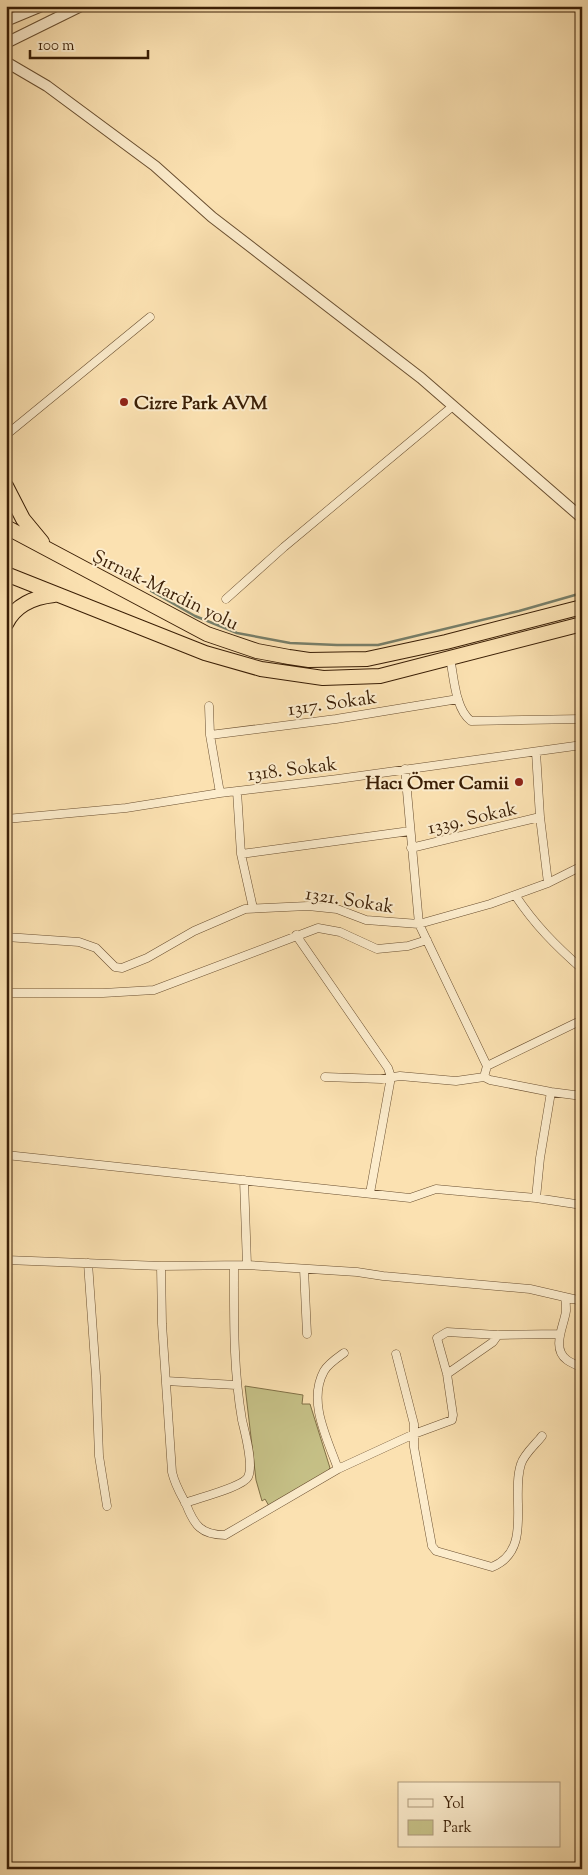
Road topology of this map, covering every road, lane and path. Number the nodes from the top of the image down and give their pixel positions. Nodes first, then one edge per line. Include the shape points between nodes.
1 (42, 6) edge
2 (81, 6) edge
3 (6, 21) edge
4 (6, 43) edge
5 (6, 62) edge
6 (150, 317) dead end
7 (453, 406) junction
8 (6, 435) edge
9 (6, 486) edge
10 (582, 518) edge
11 (6, 527) edge
12 (49, 550) junction
13 (6, 574) edge
14 (56, 595) junction
15 (226, 598) dead end
16 (582, 607) edge
17 (6, 624) edge
18 (582, 624) edge
19 (450, 658) junction
20 (458, 699) junction
21 (209, 706) dead end
22 (582, 719) edge
23 (210, 735) junction
24 (582, 745) edge
25 (536, 752) junction
26 (405, 769) junction
27 (237, 791) junction
28 (220, 793) junction
29 (540, 818) junction
30 (6, 819) edge
31 (410, 831) junction
32 (411, 848) junction
33 (241, 854) junction
34 (582, 866) edge
35 (548, 882) junction
36 (515, 895) junction
37 (253, 908) junction
38 (419, 924) junction
39 (296, 935) junction
40 (6, 937) edge
41 (427, 940) junction
42 (582, 969) edge
43 (6, 993) edge
44 (582, 1020) edge
45 (487, 1066) junction
46 (325, 1077) dead end
47 (391, 1077) junction
48 (484, 1077) junction
49 (551, 1092) junction
50 (582, 1096) edge
51 (6, 1155) edge
52 (244, 1180) junction
53 (370, 1194) junction
54 (536, 1198) junction
55 (582, 1204) edge
56 (6, 1260) edge
57 (88, 1263) junction
58 (247, 1265) junction
59 (161, 1266) junction
60 (234, 1266) junction
61 (304, 1269) junction
62 (565, 1298) junction
63 (582, 1301) edge
64 (307, 1334) dead end
65 (559, 1334) junction
66 (498, 1335) junction
67 (344, 1353) dead end
68 (396, 1354) dead end
69 (582, 1368) edge
70 (447, 1374) junction
71 (166, 1381) junction
72 (236, 1386) junction
73 (414, 1434) junction
74 (542, 1436) dead end
75 (338, 1469) junction
76 (185, 1503) junction
77 (107, 1506) dead end

1 - 3 street
2 - 4 street
5 - 7 street via 47,86 155,166 212,217
6 - 8 street
7 - 10 street
7 - 15 street
9 - 12 highway via 23,520
11 - 12 highway, Şırnak-Mardin yolu
12 - 16 highway, Şırnak-Mardin yolu via 207,634 257,651 309,660 366,659
13 - 14 highway, Şırnak-Mardin yolu
14 - 17 highway via 32,600 15,612
14 - 19 highway, Şırnak-Mardin yolu via 205,653 261,669 323,678 380,676
18 - 19 highway, Şırnak-Mardin yolu
19 - 20 street
20 - 22 street via 465,716 471,721
20 - 23 street, 1317. Sokak
21 - 23 street
23 - 28 street
24 - 25 street, 1318. Sokak
25 - 26 street, 1318. Sokak
25 - 29 street
26 - 27 street, 1318. Sokak
26 - 31 street
27 - 28 street, 1318. Sokak
27 - 33 street
28 - 30 street, 1318. Sokak via 126,808
29 - 32 street, 1339. Sokak
29 - 35 street
31 - 32 street
31 - 33 street
32 - 38 street
33 - 37 street
34 - 35 street, 1321. Sokak
35 - 36 street, 1321. Sokak
36 - 38 street, 1321. Sokak
36 - 42 street via 548,938
37 - 38 street, 1321. Sokak via 308,906 337,909 366,920
37 - 40 street, 1321. Sokak via 194,931 147,958 122,968 115,967 96,948 79,942
38 - 41 street
39 - 41 street via 318,928 326,929 378,949
39 - 43 street via 154,990
39 - 47 street via 388,1068
41 - 45 street
44 - 45 street
45 - 48 street
46 - 47 street
47 - 48 street via 456,1081
47 - 53 street
48 - 49 street
49 - 50 street
49 - 54 street
51 - 52 street
52 - 53 street
52 - 58 street
53 - 54 street via 410,1198 436,1189
54 - 55 street
56 - 57 street
57 - 59 street
57 - 77 street via 99,1456
58 - 60 street
58 - 61 street
59 - 60 street
59 - 71 street
60 - 72 street
61 - 62 street via 530,1289
61 - 64 street
62 - 63 street
62 - 65 street via 566,1309
65 - 66 street
65 - 69 street via 560,1352
66 - 70 street via 493,1342
66 - 70 street via 447,1332 437,1338
67 - 75 street via 324,1371 318,1391 318,1413
68 - 73 street
70 - 73 street via 452,1420
71 - 72 street
71 - 76 street via 172,1472
72 - 76 street via 250,1463 248,1476 241,1484
73 - 74 street via 432,1546 436,1551 492,1567 514,1548 518,1524 518,1478 522,1462
73 - 75 street
75 - 76 street via 225,1535 203,1531 191,1518

